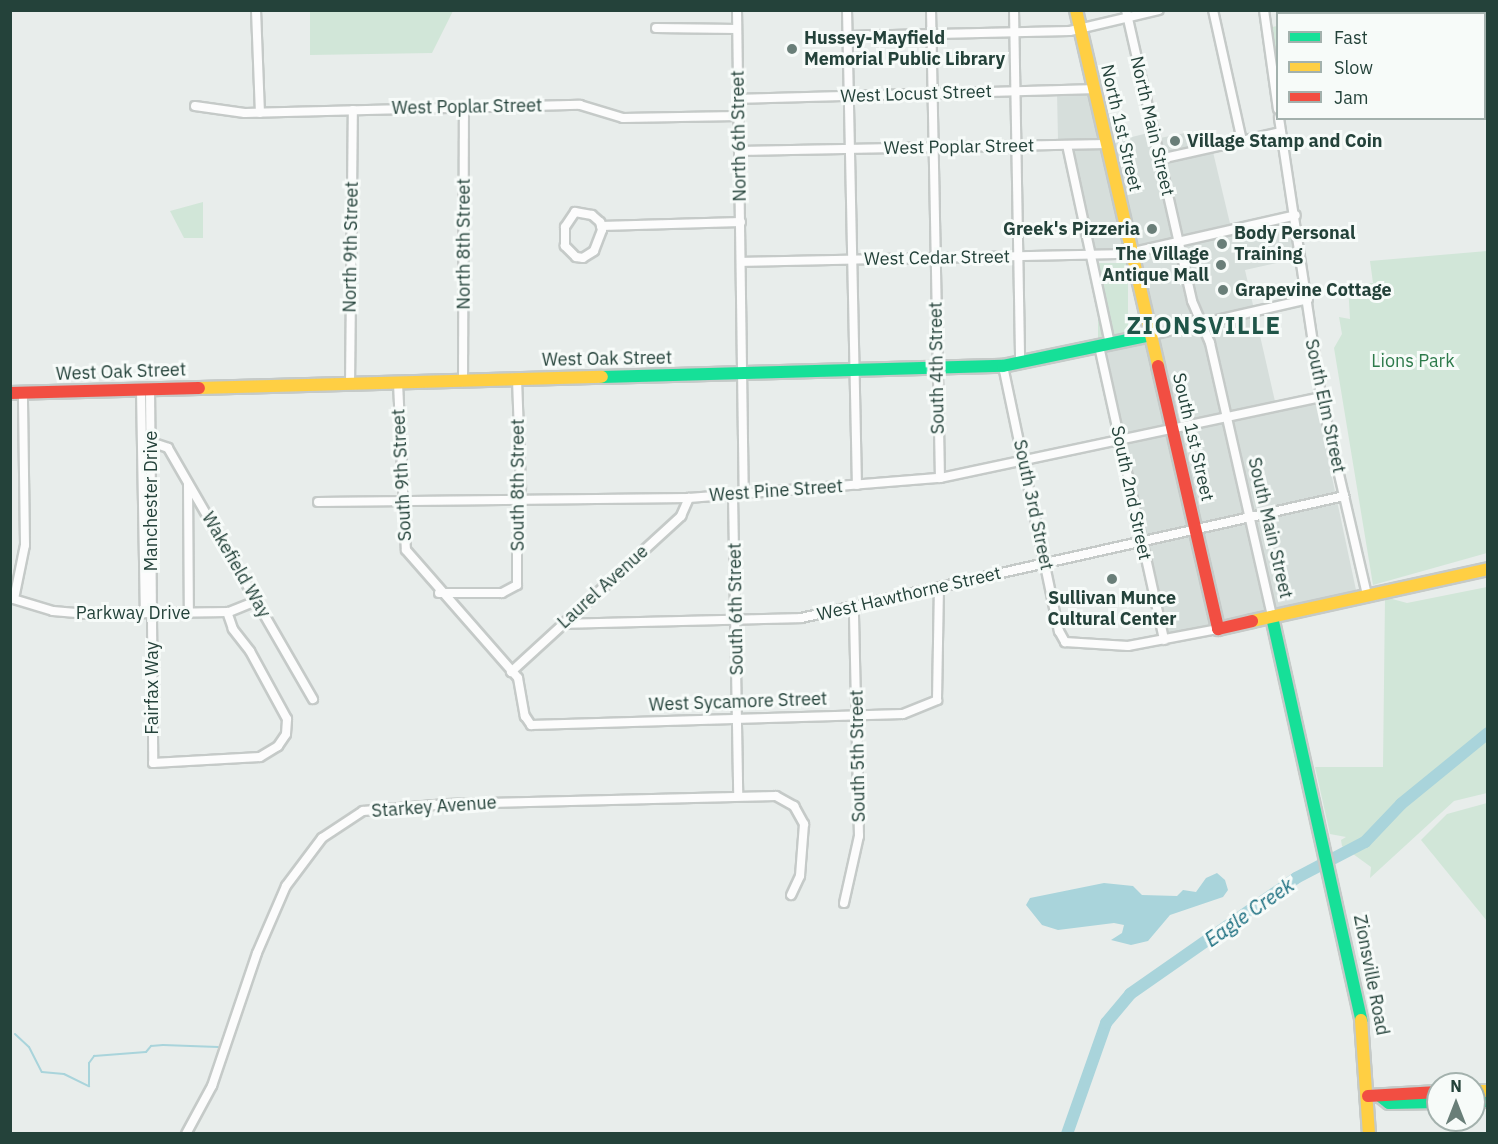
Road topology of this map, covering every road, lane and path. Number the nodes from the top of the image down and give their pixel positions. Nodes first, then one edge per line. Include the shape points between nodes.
1 (256, 10) edge
2 (736, 10) edge
3 (847, 10) edge
4 (931, 10) edge
5 (1014, 10) edge
6 (1076, 10) edge
7 (1159, 10) edge
8 (1213, 10) edge
9 (1264, 10) edge
10 (1126, 14) edge
11 (656, 28) dead end
12 (737, 29) junction
13 (1080, 29) junction
14 (1014, 33) junction
15 (931, 34) junction
16 (848, 36) junction
17 (1094, 89) junction
18 (1016, 91) junction
19 (933, 92) junction
20 (849, 95) junction
21 (1276, 95) edge
22 (738, 99) junction
23 (195, 106) dead end
24 (464, 107) junction
25 (353, 110) junction
26 (260, 113) junction
27 (738, 116) junction
28 (1279, 120) edge
29 (1281, 132) junction
30 (1242, 141) junction
31 (1107, 144) junction
32 (1016, 145) junction
33 (1067, 145) junction
34 (933, 146) junction
35 (850, 149) junction
36 (739, 151) junction
37 (1160, 159) junction
38 (1296, 215) junction
39 (741, 222) junction
40 (601, 226) junction
41 (1178, 242) junction
42 (1132, 253) junction
43 (1018, 256) junction
44 (1091, 256) junction
45 (935, 258) junction
46 (852, 259) junction
47 (741, 262) junction
48 (1308, 299) junction
49 (1199, 324) junction
50 (1151, 335) junction
51 (1105, 345) junction
52 (1020, 364) junction
53 (1003, 366) junction
54 (937, 368) junction
55 (855, 370) junction
56 (742, 374) junction
57 (517, 379) junction
58 (463, 381) junction
59 (398, 383) junction
60 (350, 384) junction
61 (146, 389) junction
62 (17, 393) edge
63 (1321, 397) junction
64 (1227, 418) junction
65 (1173, 431) junction
66 (151, 442) junction
67 (1120, 442) junction
68 (1025, 462) junction
69 (940, 478) junction
70 (188, 484) junction
71 (857, 485) junction
72 (744, 494) junction
73 (733, 495) junction
74 (1344, 496) junction
75 (689, 498) junction
76 (518, 499) junction
77 (402, 501) junction
78 (318, 502) dead end
79 (1249, 518) junction
80 (1195, 530) junction
81 (1140, 542) junction
82 (1046, 563) junction
83 (1488, 569) edge
84 (939, 588) junction
85 (439, 593) junction
86 (1367, 595) junction
87 (12, 599) edge
88 (256, 601) junction
89 (855, 607) junction
90 (227, 612) junction
91 (148, 613) junction
92 (189, 613) junction
93 (1272, 617) junction
94 (736, 621) junction
95 (562, 624) junction
96 (1218, 629) junction
97 (1164, 640) junction
98 (511, 672) junction
99 (313, 699) dead end
100 (858, 717) junction
101 (738, 721) junction
102 (738, 795) junction
103 (1321, 825) joint
104 (791, 895) dead end
105 (844, 903) dead end
106 (1426, 1092) edge
107 (1374, 1096) junction
108 (1426, 1102) edge
109 (186, 1134) edge
110 (1369, 1134) edge

1 - 26 street
2 - 12 street, North 6th Street
3 - 16 street
4 - 15 street, South 4th Street
5 - 14 street
6 - 13 main road, North 1st Street
7 - 10 street
8 - 30 street
9 - 21 street
10 - 13 street
10 - 37 street, North Main Street
11 - 12 street
12 - 22 street, North 6th Street
13 - 14 street
13 - 17 main road, North 1st Street
14 - 15 street
14 - 18 street
15 - 16 street
15 - 19 street, South 4th Street
16 - 20 street
17 - 18 street, West Locust Street
17 - 31 main road, North 1st Street
18 - 19 street, West Locust Street
18 - 32 street
19 - 20 street, West Locust Street
19 - 34 street, South 4th Street
20 - 22 street, West Locust Street
20 - 35 street
22 - 27 street, North 6th Street
23 - 26 street, West Poplar Street via 213,111
24 - 25 street, West Poplar Street
24 - 27 street, West Poplar Street via 580,105 624,118
24 - 58 street, North 8th Street
25 - 26 street, West Poplar Street
25 - 60 street, North 9th Street
27 - 36 street, North 6th Street
28 - 29 street, South Elm Street
29 - 30 street
29 - 38 street, South Elm Street
30 - 37 street
31 - 33 street, West Poplar Street
31 - 42 main road, North 1st Street
32 - 33 street, West Poplar Street
32 - 34 street, West Poplar Street
32 - 43 street
33 - 44 street, South 2nd Street
34 - 35 street, West Poplar Street
34 - 45 street, South 4th Street
35 - 36 street, West Poplar Street
35 - 46 street
36 - 39 street, North 6th Street
37 - 41 street, North Main Street
38 - 41 street, West Cedar Street
38 - 48 street, South Elm Street
39 - 40 street
39 - 47 street, North 6th Street
40 - 40 street via 592,215 575,212 565,227 565,246 576,257 590,255 599,241
41 - 42 street, West Cedar Street
41 - 49 street, South Main Street
42 - 44 street, West Cedar Street
42 - 50 main road, South 1st Street
43 - 44 street, West Cedar Street
43 - 45 street, West Cedar Street
43 - 52 street
44 - 51 street, South 2nd Street
45 - 46 street, West Cedar Street
45 - 54 street, South 4th Street
46 - 47 street, West Cedar Street
46 - 55 street
47 - 56 street
48 - 49 street, West Oak Street
48 - 63 street, South Elm Street
49 - 50 street, West Oak Street
49 - 64 street, South Main Street via 1210,343
50 - 51 main road, West Oak Street
50 - 65 main road, South 1st Street
51 - 52 main road, West Oak Street
51 - 67 street, South 2nd Street
52 - 53 main road, West Oak Street
53 - 54 main road, West Oak Street
53 - 68 street, South 3rd Street
54 - 55 main road, West Oak Street
54 - 69 street, South 4th Street
55 - 56 main road, West Oak Street
55 - 71 street
56 - 57 main road, West Oak Street
56 - 72 street
57 - 58 main road, West Oak Street
57 - 76 street, South 8th Street via 521,488
58 - 59 main road, West Oak Street
59 - 60 main road, West Oak Street
59 - 77 street, South 9th Street
60 - 61 main road, West Oak Street
61 - 62 main road, West Oak Street
61 - 66 street, Manchester Drive
61 - 91 street, Manchester Drive
62 - 87 street via 25,545
63 - 64 street, West Pine Street
63 - 74 street, South Elm Street
64 - 65 street, West Pine Street
64 - 79 street, South Main Street
65 - 67 street, West Pine Street
65 - 80 main road, South 1st Street
66 - 70 street, Wakefield Way via 168,448
66 - 91 street, Manchester Drive
67 - 68 street, West Pine Street
67 - 81 street, South 2nd Street
68 - 69 street, West Pine Street
68 - 82 street, South 3rd Street
69 - 71 street, West Pine Street
70 - 88 street, Wakefield Way
70 - 92 street
71 - 72 street, West Pine Street
72 - 73 street, West Pine Street
73 - 75 street, West Pine Street
73 - 94 street, South 6th Street
74 - 79 street, West Hawthorne Street
74 - 86 street, South Elm Street
75 - 76 street, West Pine Street
75 - 95 street, Laurel Avenue via 681,516
76 - 77 street, West Pine Street
76 - 85 street, South 8th Street via 518,577 513,590
77 - 78 street, West Pine Street
77 - 85 street, South 9th Street via 405,550
79 - 80 street, West Hawthorne Street
79 - 93 street, South Main Street
80 - 81 street, West Hawthorne Street
80 - 96 main road, South 1st Street
81 - 82 street, West Hawthorne Street
81 - 97 street, South 2nd Street
82 - 84 street, West Hawthorne Street
82 - 97 street, South 3rd Street via 1059,631 1065,642 1128,646
83 - 86 main road
84 - 89 street, West Hawthorne Street
84 - 100 street, West Sycamore Street via 937,700 903,714
85 - 98 street, South 9th Street
86 - 93 main road
87 - 91 street, Parkway Drive via 70,614
88 - 90 street, Parkway Drive
88 - 99 street, Wakefield Way
89 - 94 street, West Hawthorne Street via 801,618
89 - 100 street, South 5th Street
90 - 91 street, Fairfax Way via 233,629 250,651 287,719 286,734 278,746 260,757 153,763
90 - 92 street, Parkway Drive
91 - 92 street, Parkway Drive
93 - 96 main road
93 - 103 main road, South Main Street
94 - 95 street, West Hawthorne Street
94 - 101 street, South 6th Street
95 - 98 street, Laurel Avenue
96 - 97 street
98 - 101 street, West Sycamore Street via 520,684 526,721 537,727
100 - 101 street, West Sycamore Street
100 - 105 street, South 5th Street via 859,836
101 - 102 street, South 6th Street
102 - 104 street, Starkey Avenue via 776,796 799,811 805,837 800,876
102 - 109 street, Starkey Avenue via 405,806 371,810 346,820 309,852 282,894 242,994 212,1086
103 - 107 main road, Zionsville Road via 1363,1020
106 - 107 main road
107 - 108 main road via 1389,1103
107 - 110 main road, Zionsville Road

